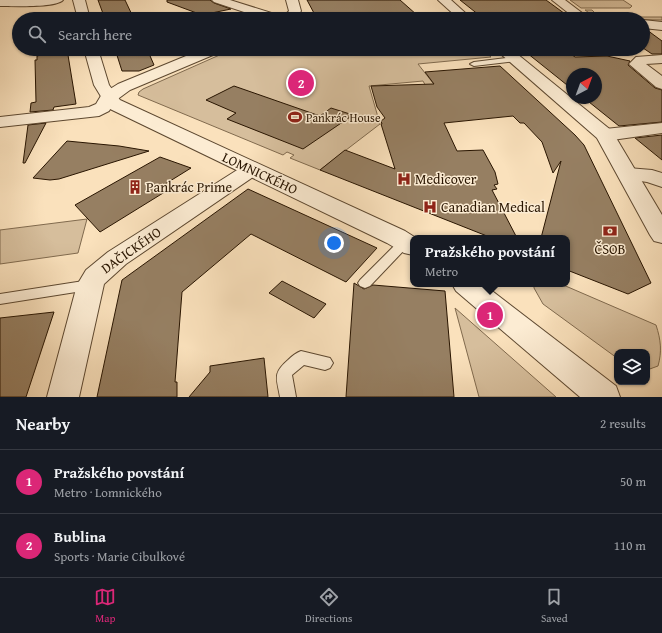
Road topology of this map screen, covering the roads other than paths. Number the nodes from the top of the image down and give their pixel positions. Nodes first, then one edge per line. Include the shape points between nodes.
1 (58, 0) edge
2 (79, 0) edge
3 (218, 0) edge
4 (292, 0) edge
5 (444, 0) edge
6 (558, 0) edge
7 (0, 3) edge
8 (82, 12) edge
9 (255, 12) edge
10 (294, 12) edge
11 (455, 12) edge
12 (574, 12) edge
13 (650, 26) edge
14 (662, 29) edge
15 (650, 30) edge
16 (94, 56) edge
17 (198, 56) edge
18 (501, 56) edge
19 (510, 56) edge
20 (662, 59) edge
21 (474, 64) dead end
22 (662, 84) edge
23 (108, 98) junction
24 (0, 122) edge
25 (662, 128) edge
26 (605, 135) junction
27 (244, 174) junction
28 (628, 174) junction
29 (662, 181) edge
30 (662, 235) edge
31 (409, 244) edge
32 (365, 283) dead end
33 (90, 285) junction
34 (469, 287) edge
35 (0, 299) edge
36 (325, 363) dead end
37 (63, 397) edge
38 (288, 397) edge
39 (604, 397) edge

1 - 7 street
2 - 8 street
3 - 9 street
4 - 10 street
5 - 11 street
6 - 12 street
13 - 14 street
14 - 15 street
16 - 23 street via 99,80
17 - 23 street via 124,87
18 - 21 lane
19 - 26 street
20 - 22 street via 641,60 636,64
23 - 24 street via 102,107 93,112
23 - 27 street, LOMNICKÉHO via 114,104
25 - 26 street
26 - 28 street
27 - 31 street, LOMNICKÉHO
27 - 33 street, DAČICKÉHO via 102,269
28 - 29 street via 652,176
28 - 30 street
31 - 32 lane
33 - 35 lane
33 - 37 street, DAČICKÉHO
34 - 39 street
36 - 38 lane via 301,358 284,373

